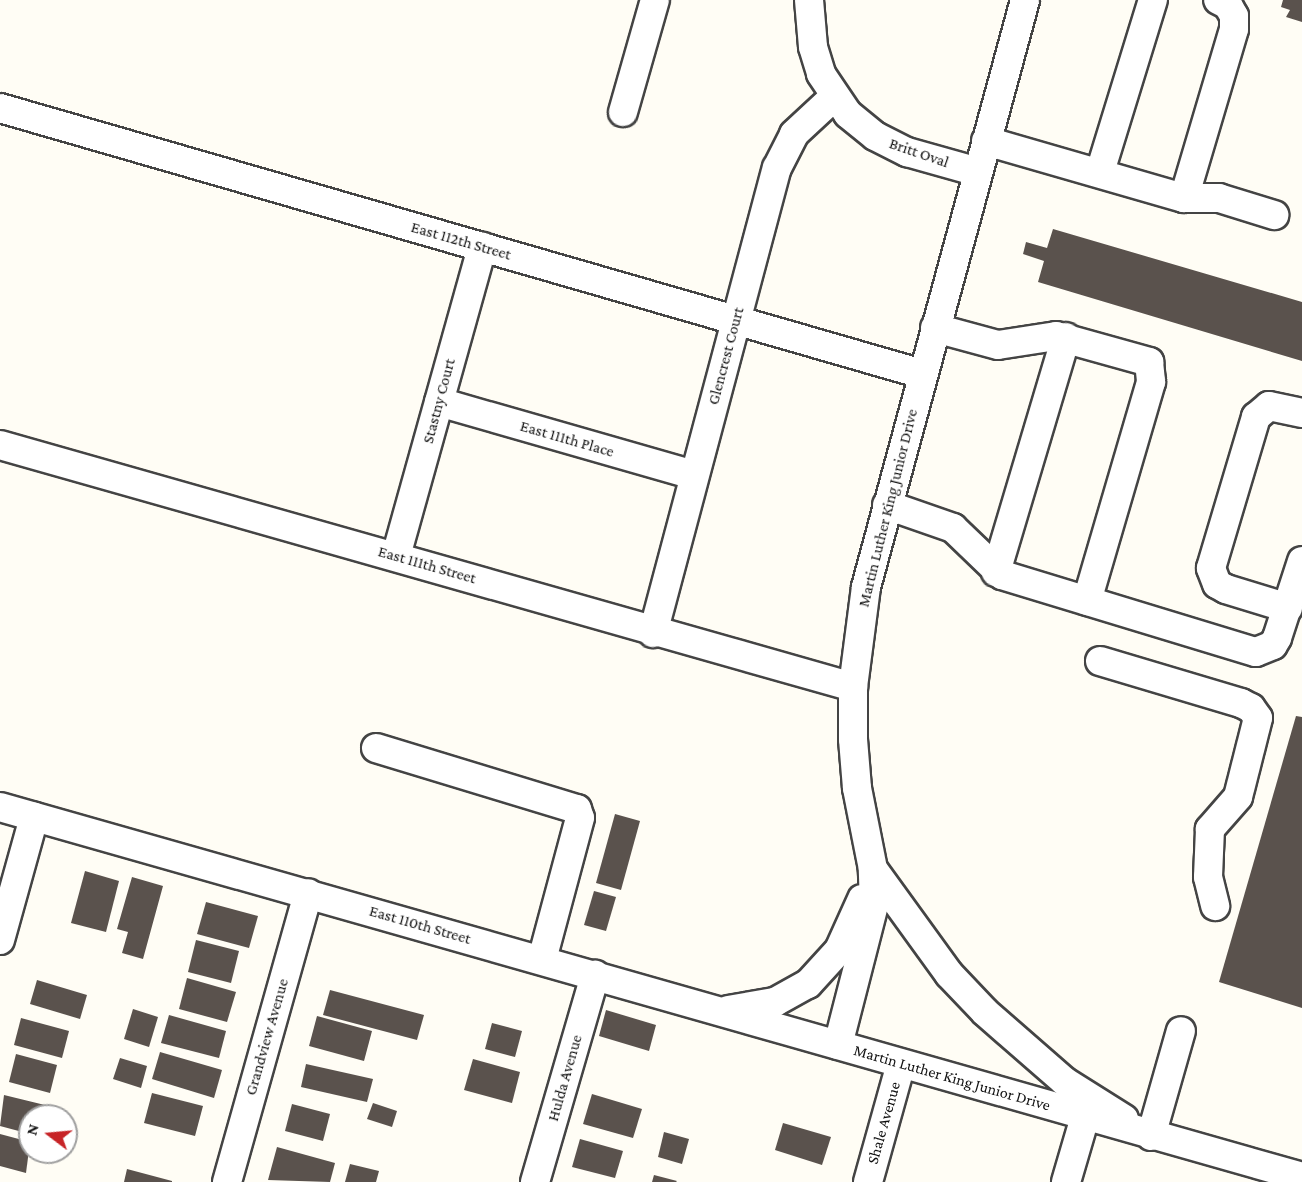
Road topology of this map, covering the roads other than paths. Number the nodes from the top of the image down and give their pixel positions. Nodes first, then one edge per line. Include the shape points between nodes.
1 (655, 0) edge
2 (809, 0) edge
3 (1025, 0) edge
4 (1153, 0) edge
5 (1218, 0) edge
6 (834, 97) junction
7 (0, 108) edge
8 (623, 112) dead end
9 (986, 141) junction
10 (978, 172) junction
11 (1100, 172) junction
12 (1184, 198) junction
13 (1274, 215) dead end
14 (482, 247) junction
15 (736, 321) junction
16 (934, 328) junction
17 (1066, 337) junction
18 (922, 374) junction
19 (439, 402) junction
20 (1302, 413) edge
21 (0, 445) edge
22 (694, 475) junction
23 (886, 505) junction
24 (396, 556) junction
25 (1302, 561) edge
26 (996, 572) junction
27 (1087, 601) junction
28 (1288, 608) junction
29 (653, 633) junction
30 (1100, 661) dead end
31 (853, 687) junction
32 (376, 748) dead end
33 (0, 807) edge
34 (34, 817) junction
35 (873, 869) junction
36 (308, 893) junction
37 (1215, 906) dead end
38 (0, 940) edge
39 (542, 960) junction
40 (595, 975) junction
41 (710, 1010) junction
42 (1181, 1031) dead end
43 (838, 1045) junction
44 (901, 1065) junction
45 (1085, 1117) junction
46 (1151, 1137) junction
47 (1302, 1177) edge
48 (227, 1182) edge
49 (535, 1182) edge
50 (868, 1182) edge
51 (1066, 1182) edge

1 - 8 street
2 - 6 street, Britt Oval via 813,47
3 - 9 street, Martin Luther King Junior Drive
4 - 11 street
5 - 12 street via 1228,5 1234,16 1234,29
6 - 10 street, Britt Oval via 862,125 891,144
6 - 15 street, Glencrest Court via 806,120 783,152
7 - 14 street, East 112th Street
9 - 10 street, Martin Luther King Junior Drive
9 - 11 street
10 - 16 street, Martin Luther King Junior Drive
11 - 12 street
12 - 13 street via 1219,198
14 - 15 street, East 112th Street
14 - 19 street, Stastny Court
15 - 18 street, East 112th Street
15 - 22 street, Glencrest Court
16 - 17 street via 998,345 1047,336
16 - 18 street, Martin Luther King Junior Drive
17 - 26 street
17 - 27 street via 1141,358 1153,370
18 - 23 street, Martin Luther King Junior Drive
19 - 22 street, East 111th Place
19 - 24 street, Stastny Court
20 - 28 street via 1269,406 1256,417 1211,568 1212,576 1226,589
21 - 24 street, East 111th Street
22 - 29 street, Glencrest Court
23 - 26 street via 953,528
23 - 31 street, Martin Luther King Junior Drive via 866,587
24 - 29 street, East 111th Street
25 - 28 street
26 - 27 street
27 - 28 street via 1256,652 1273,645
29 - 31 street, East 111th Street
30 - 37 street via 1241,703 1258,718 1238,797 1210,829 1208,877
31 - 35 street, Martin Luther King Junior Drive via 857,788
32 - 39 street via 577,809 579,818
33 - 34 street, East 110th Street
34 - 36 street, East 110th Street
34 - 38 street
35 - 41 street via 856,918 839,950 808,984 759,1007
35 - 43 street, Martin Luther King Junior Drive via 872,921
35 - 46 street via 949,974 985,1012 1064,1081
36 - 39 street, East 110th Street
36 - 48 street, Grandview Avenue
39 - 40 street, East 110th Street
40 - 41 street, East 110th Street
40 - 49 street, Hulda Avenue
41 - 43 street, East 110th Street
42 - 46 street
43 - 44 street, Martin Luther King Junior Drive
44 - 45 street, Martin Luther King Junior Drive
44 - 50 street, Shale Avenue
45 - 46 street, Martin Luther King Junior Drive
45 - 51 street
46 - 47 street, Martin Luther King Junior Drive

